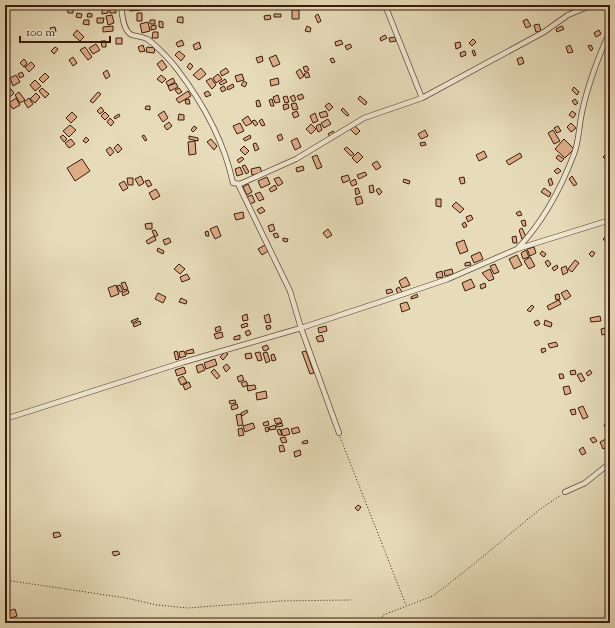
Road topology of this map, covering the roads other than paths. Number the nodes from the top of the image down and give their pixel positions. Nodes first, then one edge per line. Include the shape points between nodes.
1 (121, 5) edge
2 (385, 5) edge
3 (592, 5) edge
4 (610, 32) edge
5 (422, 98) junction
6 (238, 184) junction
7 (610, 220) edge
8 (517, 249) junction
9 (300, 328) junction
10 (5, 419) edge
11 (339, 433) road end
12 (610, 463) edge
13 (565, 492) road end

1 - 6 street via 126,29 130,34 148,39 188,84 211,120 233,183
2 - 5 street
3 - 5 street via 568,15 544,32
4 - 8 street via 582,110 574,153 552,200 533,232
5 - 6 street via 364,118 296,160
6 - 9 street via 290,290
7 - 8 street
8 - 9 street via 448,279
9 - 10 street
9 - 11 street
12 - 13 street via 585,483

